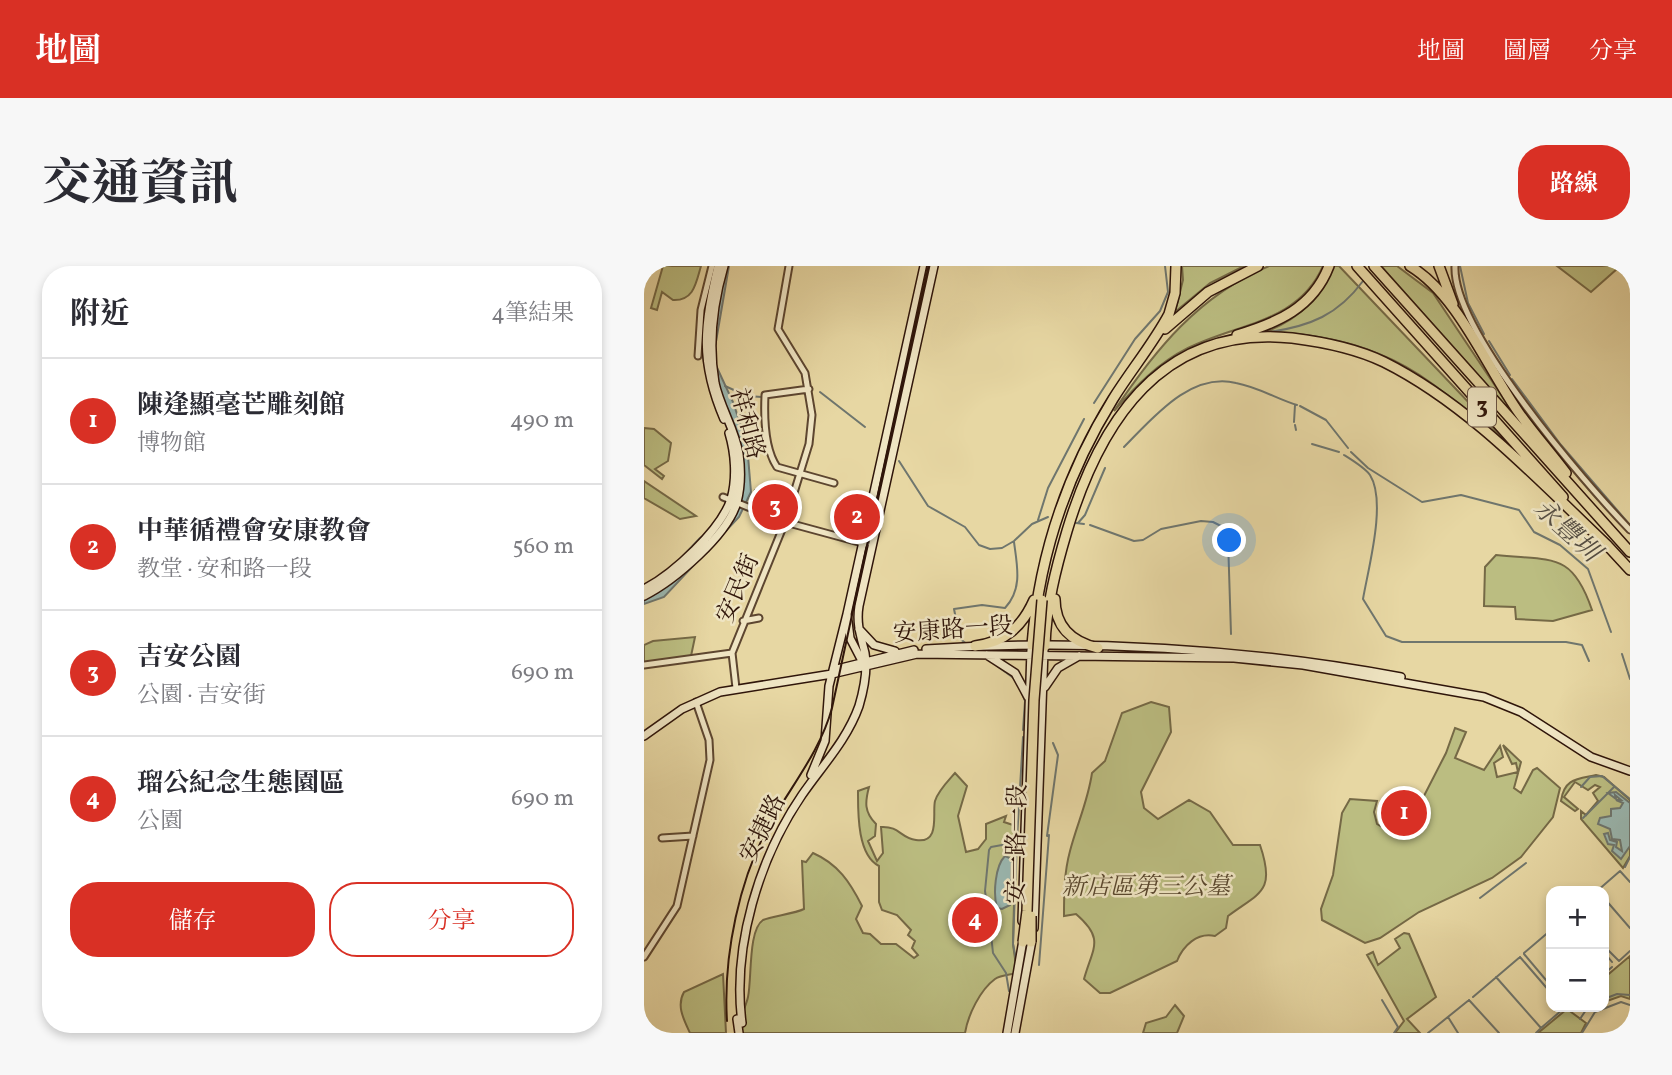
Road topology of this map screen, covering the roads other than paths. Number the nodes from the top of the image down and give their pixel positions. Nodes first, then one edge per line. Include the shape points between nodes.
1 (712, 266) edge
2 (718, 266) edge
3 (724, 266) edge
4 (789, 266) edge
5 (924, 266) edge
6 (934, 266) edge
7 (1176, 266) edge
8 (1258, 266) edge
9 (1329, 266) edge
10 (1357, 266) edge
11 (1374, 266) edge
12 (1410, 266) edge
13 (1438, 266) edge
14 (1455, 266) edge
15 (916, 299) junction
16 (927, 302) junction
17 (1468, 333) junction
18 (1213, 343) junction
19 (1151, 344) junction
20 (698, 356) dead end
21 (809, 389) junction
22 (1085, 447) junction
23 (1095, 453) junction
24 (801, 473) junction
25 (834, 483) dead end
26 (733, 500) junction
27 (1601, 519) junction
28 (785, 522) junction
29 (1630, 530) edge
30 (863, 543) junction
31 (873, 545) junction
32 (1608, 547) junction
33 (1630, 552) edge
34 (1057, 567) junction
35 (1630, 570) edge
36 (1039, 585) junction
37 (644, 589) edge
38 (644, 596) edge
39 (1044, 600) junction
40 (847, 614) junction
41 (759, 618) dead end
42 (743, 621) junction
43 (858, 625) junction
44 (1098, 648) junction
45 (1031, 649) junction
46 (979, 650) junction
47 (1044, 650) junction
48 (903, 651) junction
49 (732, 653) junction
50 (1083, 654) junction
51 (864, 663) junction
52 (644, 666) edge
53 (832, 674) junction
54 (736, 688) junction
55 (1042, 695) junction
56 (1029, 701) junction
57 (695, 702) junction
58 (644, 736) edge
59 (1028, 737) junction
60 (1041, 738) junction
61 (1630, 769) edge
62 (811, 779) junction
63 (693, 836) junction
64 (662, 838) dead end
65 (1027, 942) junction
66 (644, 957) edge
67 (738, 1009) junction
68 (741, 1023) dead end
69 (739, 1033) edge
70 (1007, 1033) edge
71 (1015, 1033) edge

1 - 20 street via 701,310
2 - 26 main road, 祥和路 via 705,352 709,382 731,438
3 - 26 main road, 祥和路 via 712,319 711,352 716,387 739,453
4 - 21 street, 安民街 via 778,329 799,360
5 - 15 main road, 安捷路
6 - 16 main road
7 - 19 highway via 1172,306
8 - 19 highway via 1191,304
9 - 18 highway via 1320,285 1291,314
10 - 32 highway, 3
11 - 27 highway, 3
12 - 17 highway via 1436,289
13 - 17 highway
14 - 29 street via 1459,290 1488,349 1570,462
15 - 16 main road
15 - 30 main road, 安捷路
16 - 31 main road
17 - 27 highway via 1519,413
18 - 23 highway via 1170,365 1141,390
18 - 32 highway via 1266,337 1307,340 1356,351 1395,368 1482,430
19 - 22 highway
21 - 24 street, 安民街 via 811,415
21 - 24 street via 765,395 764,419 774,463
22 - 36 highway via 1055,522
22 - 39 highway via 1052,549
23 - 34 highway
23 - 39 highway via 1069,509
24 - 25 street
24 - 28 street, 安民街
26 - 28 street
26 - 37 main road, 祥和路 via 681,562
26 - 38 main road, 祥和路 via 718,534 677,574
27 - 33 highway, 3
28 - 30 street
28 - 42 street, 安民街
30 - 31 street
30 - 40 main road, 安捷路
31 - 43 main road
32 - 35 highway, 3
34 - 44 highway via 1059,623 1076,640
34 - 47 highway
36 - 45 highway
36 - 46 highway via 1027,615 1014,631
39 - 65 highway, bridge
40 - 51 main road via 849,638
40 - 53 main road, 安捷路
41 - 42 street
42 - 49 street, 安民街
43 - 48 main road via 874,645
43 - 51 main road
44 - 47 main road, 安康路一段
44 - 61 main road, 安康路一段 via 1278,656 1472,690 1522,708 1592,754
45 - 46 main road, 安康路一段
45 - 47 main road, 安康路一段
45 - 56 main road, 安一路一段
46 - 48 main road, 安康路一段
46 - 51 main road, 安康路一段
46 - 56 main road via 1016,673
47 - 50 main road, 安康路一段
47 - 55 main road, 安一路一段
48 - 51 main road, 安康路一段
49 - 52 street
49 - 54 street, 安民街
50 - 55 main road via 1058,668
50 - 61 main road, 安康路一段 via 1270,660 1471,694 1521,712 1591,757
51 - 53 main road, 安康路一段
51 - 62 main road, 安捷路 via 855,717
53 - 54 main road, 安康路一段
53 - 62 main road, 安捷路 via 825,741
54 - 57 main road, 安康路一段
55 - 60 main road, 安一路一段
56 - 59 main road, 安一路一段
57 - 58 main road, 安康路一段
57 - 63 street via 709,740 710,760
59 - 60 main road
59 - 65 main road, 安一路一段, bridge
60 - 65 main road, 安一路一段, bridge via 1036,915
62 - 67 main road, 安捷路 via 772,838 754,888 737,966
63 - 64 street
63 - 66 street via 677,906
65 - 70 main road, 安一路一段
65 - 71 main road, 安一路一段
67 - 68 main road, 安捷路
67 - 69 main road, 安捷路

